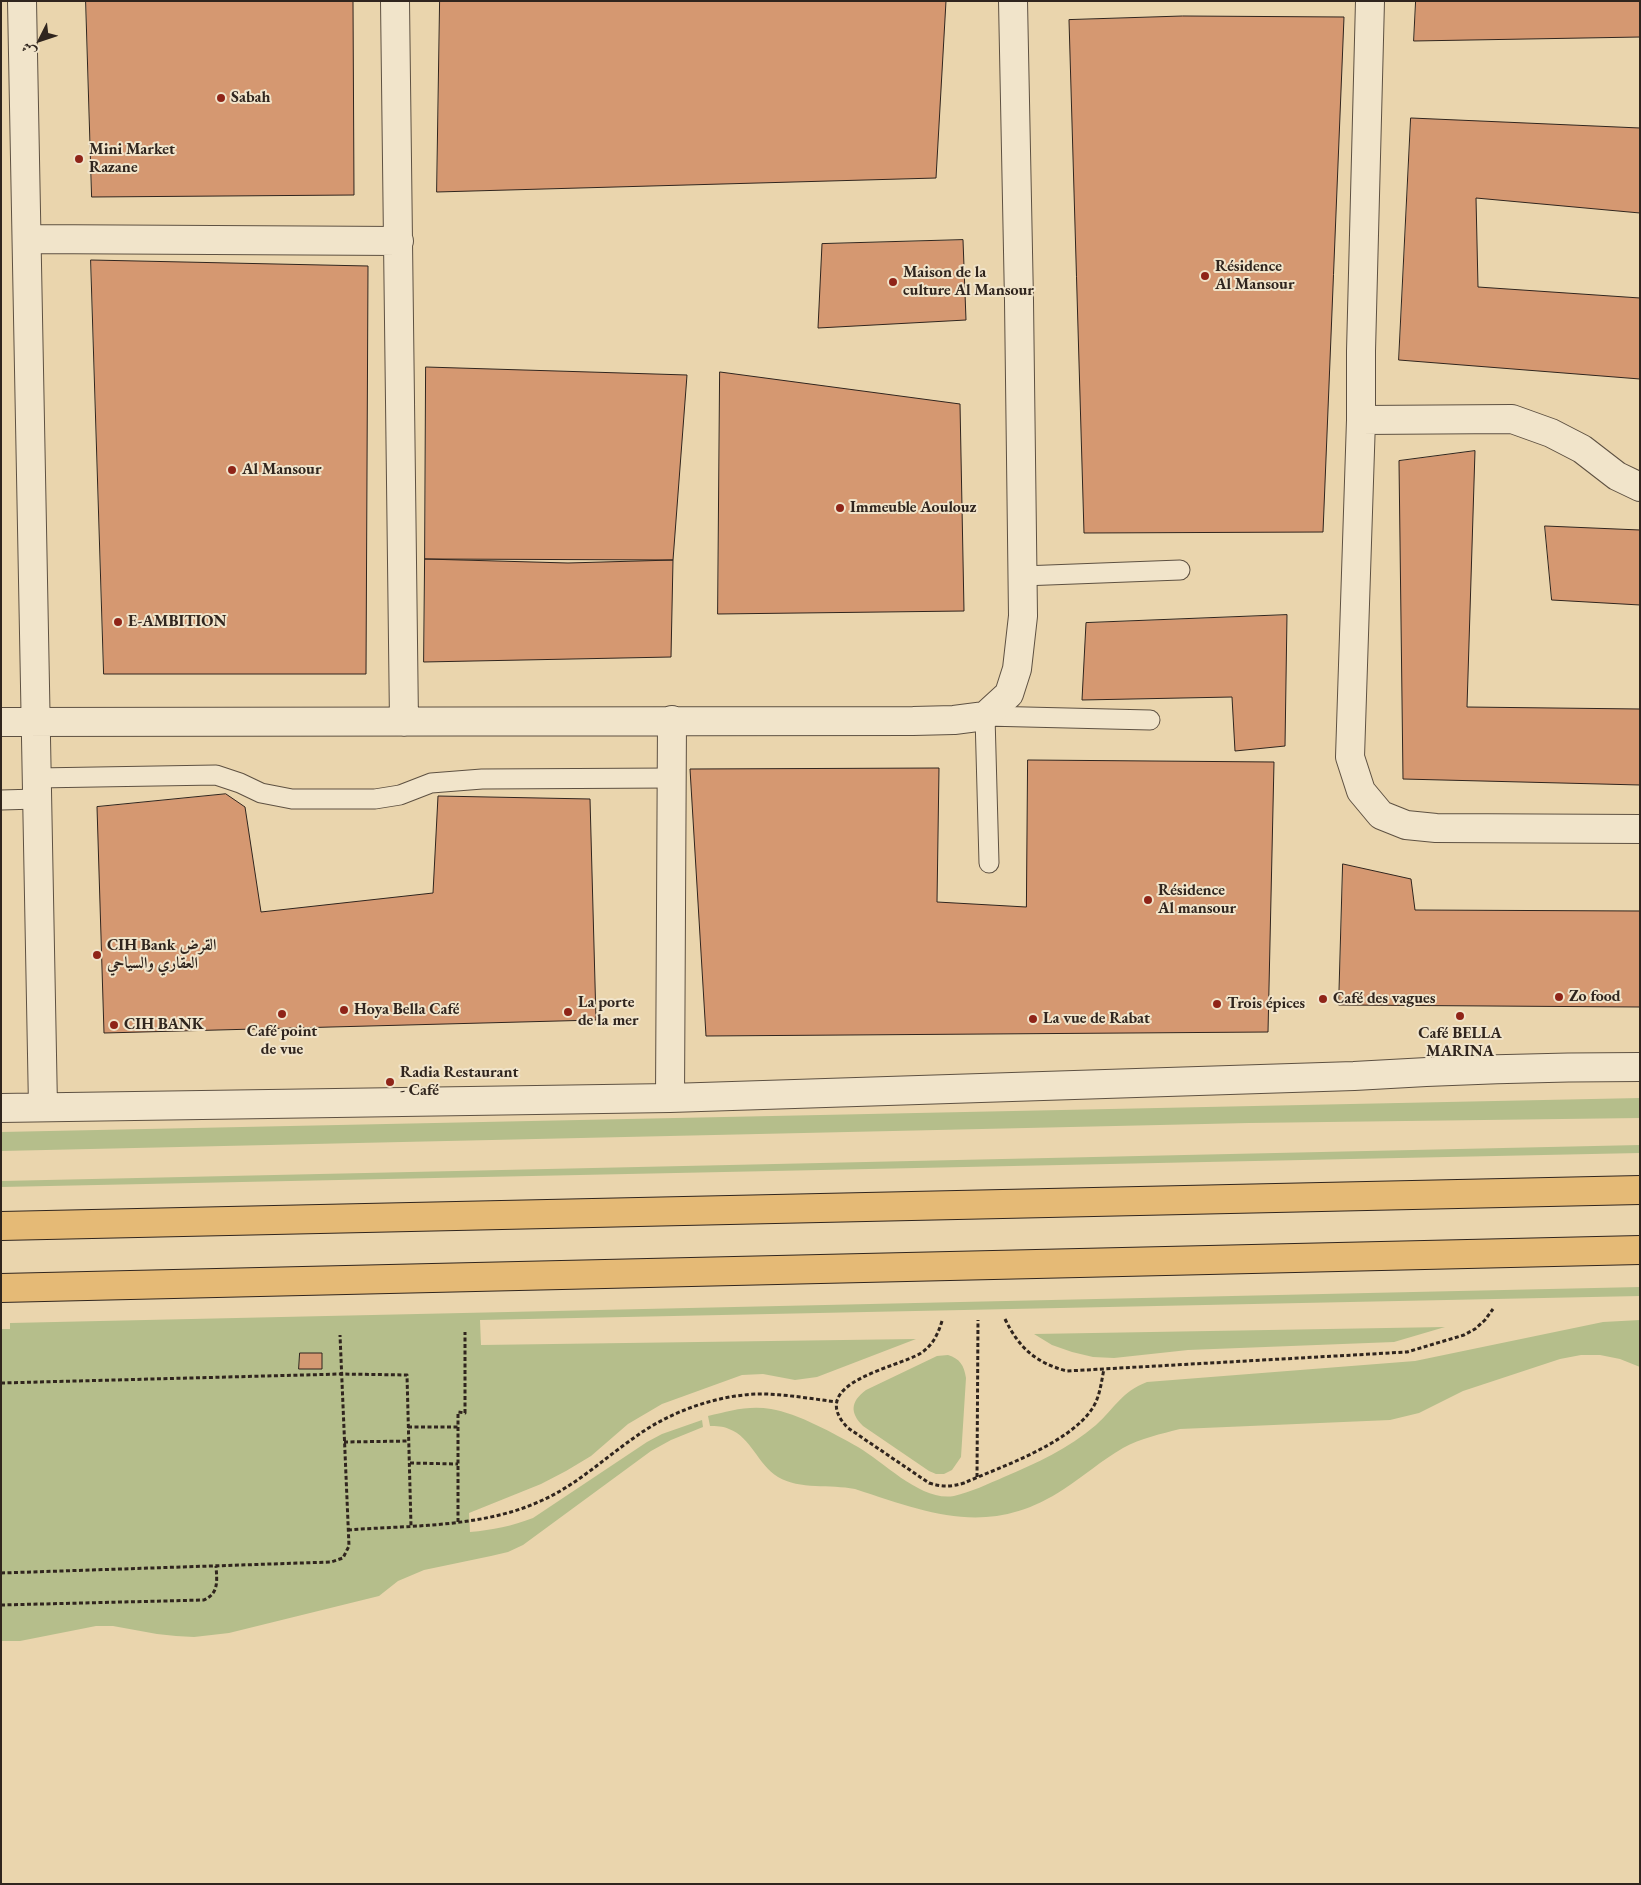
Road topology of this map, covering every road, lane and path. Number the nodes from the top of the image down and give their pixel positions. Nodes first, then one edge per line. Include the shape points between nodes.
1 (22, 1) edge
2 (394, 1) edge
3 (1013, 1) edge
4 (1370, 1) edge
5 (27, 239) junction
6 (399, 242) junction
7 (1361, 420) junction
8 (1640, 487) edge
9 (1180, 570) dead end
10 (1022, 576) junction
11 (985, 716) junction
12 (672, 720) junction
13 (1150, 720) dead end
14 (1, 722) edge
15 (36, 722) junction
16 (404, 722) junction
17 (672, 778) junction
18 (37, 788) junction
19 (1, 800) edge
20 (1640, 829) edge
21 (989, 862) dead end
22 (1640, 1068) edge
23 (670, 1098) junction
24 (43, 1107) junction
25 (1, 1108) edge
26 (1640, 1190) edge
27 (1, 1226) edge
28 (1640, 1250) edge
29 (1, 1288) edge
30 (1493, 1309) dead end
31 (978, 1320) dead end
32 (1005, 1320) dead end
33 (942, 1321) dead end
34 (465, 1332) dead end
35 (340, 1335) dead end
36 (1104, 1369) junction
37 (341, 1374) junction
38 (1, 1383) edge
39 (837, 1402) junction
40 (408, 1427) junction
41 (458, 1427) junction
42 (409, 1441) junction
43 (344, 1442) junction
44 (410, 1463) junction
45 (458, 1464) junction
46 (977, 1477) junction
47 (458, 1522) junction
48 (411, 1526) junction
49 (348, 1530) junction
50 (216, 1566) junction
51 (1, 1573) edge
52 (1, 1605) edge

1 - 5 street
2 - 6 street
3 - 10 street
4 - 7 street
5 - 6 street
5 - 15 street
6 - 16 street
7 - 8 street via 1512,419 1582,449 1618,476
7 - 20 street via 1350,757 1361,791 1381,815 1406,825
9 - 10 lane
10 - 11 street via 1023,616 1016,669 1009,694
11 - 12 street via 938,720
11 - 13 lane
11 - 21 lane
12 - 16 street
12 - 17 street
14 - 15 street
15 - 16 street
15 - 18 street
17 - 18 lane via 482,779 431,783 400,795 375,799 292,799 261,793 216,775
17 - 23 street
18 - 19 lane
18 - 24 street
22 - 23 street via 1455,1069 1344,1076
23 - 24 street
24 - 25 street
26 - 27 main road
28 - 29 main road
30 - 36 path via 1476,1329 1408,1352
31 - 46 path
32 - 36 path via 1023,1348 1050,1367 1067,1371
33 - 39 path via 935,1339 922,1352 853,1382 845,1387
34 - 41 path via 465,1412 458,1412
35 - 37 path
36 - 46 path via 1100,1392 1092,1409 1066,1435
37 - 38 path
37 - 40 path via 407,1375
37 - 43 path
39 - 46 path via 837,1412 848,1428 929,1483 952,1486
39 - 47 path via 765,1394 716,1400 656,1423 570,1485 544,1499 488,1518
40 - 41 path
40 - 42 path
41 - 45 path
42 - 43 path
42 - 44 path
43 - 49 path
44 - 45 path
44 - 48 path
45 - 47 path
47 - 48 path
48 - 49 path
49 - 50 path via 349,1546 338,1561
50 - 51 path
50 - 52 path via 215,1592 204,1600

